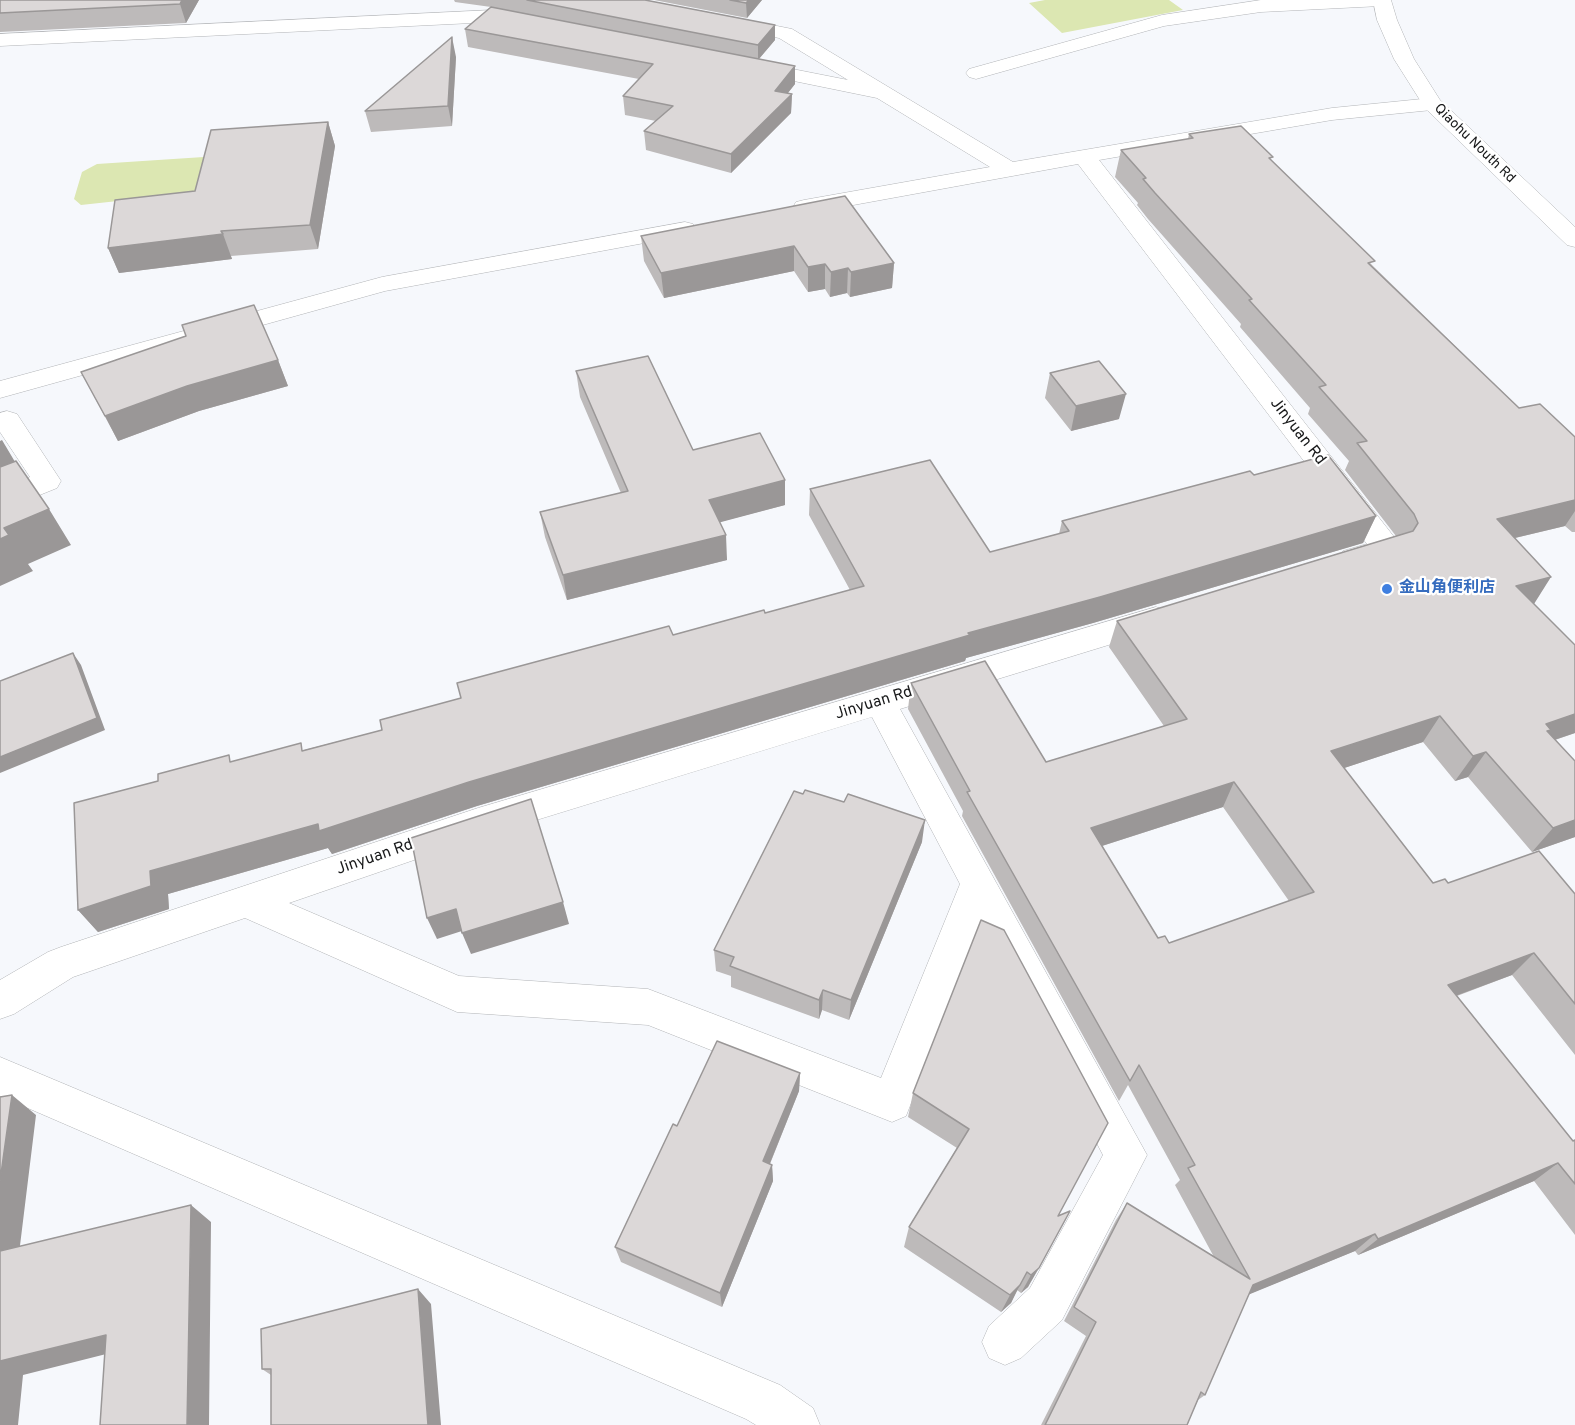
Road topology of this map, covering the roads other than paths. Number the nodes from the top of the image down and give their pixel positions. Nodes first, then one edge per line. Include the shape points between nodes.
1 (511, 0) edge
2 (1382, 0) edge
3 (1238, 4) edge
4 (493, 16) junction
5 (716, 20) edge
6 (539, 25) edge
7 (0, 40) edge
8 (735, 64) edge
9 (976, 73) dead end
10 (884, 93) junction
11 (1432, 104) junction
12 (1084, 156) junction
13 (1009, 169) junction
14 (777, 212) edge
15 (707, 225) edge
16 (1575, 240) edge
17 (0, 390) edge
18 (0, 423) edge
19 (0, 501) edge
20 (1331, 566) edge
21 (1184, 610) edge
22 (880, 702) junction
23 (978, 884) junction
24 (247, 902) junction
25 (0, 1001) edge
26 (0, 1076) edge
27 (1005, 1342) dead end
28 (796, 1425) edge

1 - 4 street
2 - 3 street
2 - 11 street, Qiaohu Nouth Rd via 1404,59
3 - 9 street
4 - 6 street
4 - 7 street
5 - 10 street via 785,33
8 - 10 street
10 - 13 street
11 - 12 street via 1332,114
11 - 16 street, Qiaohu Nouth Rd
12 - 13 street
12 - 20 street, Jinyuan Rd via 1387,549
13 - 14 street
15 - 17 street via 382,284
18 - 19 street via 7,420 46,481
21 - 22 street, Jinyuan Rd
22 - 23 street
22 - 24 street, Jinyuan Rd via 478,824
23 - 24 street via 892,1102 648,1006 457,994
23 - 27 street via 1126,1155 1046,1304
24 - 25 street, Jinyuan Rd via 61,964
26 - 28 street via 763,1402

